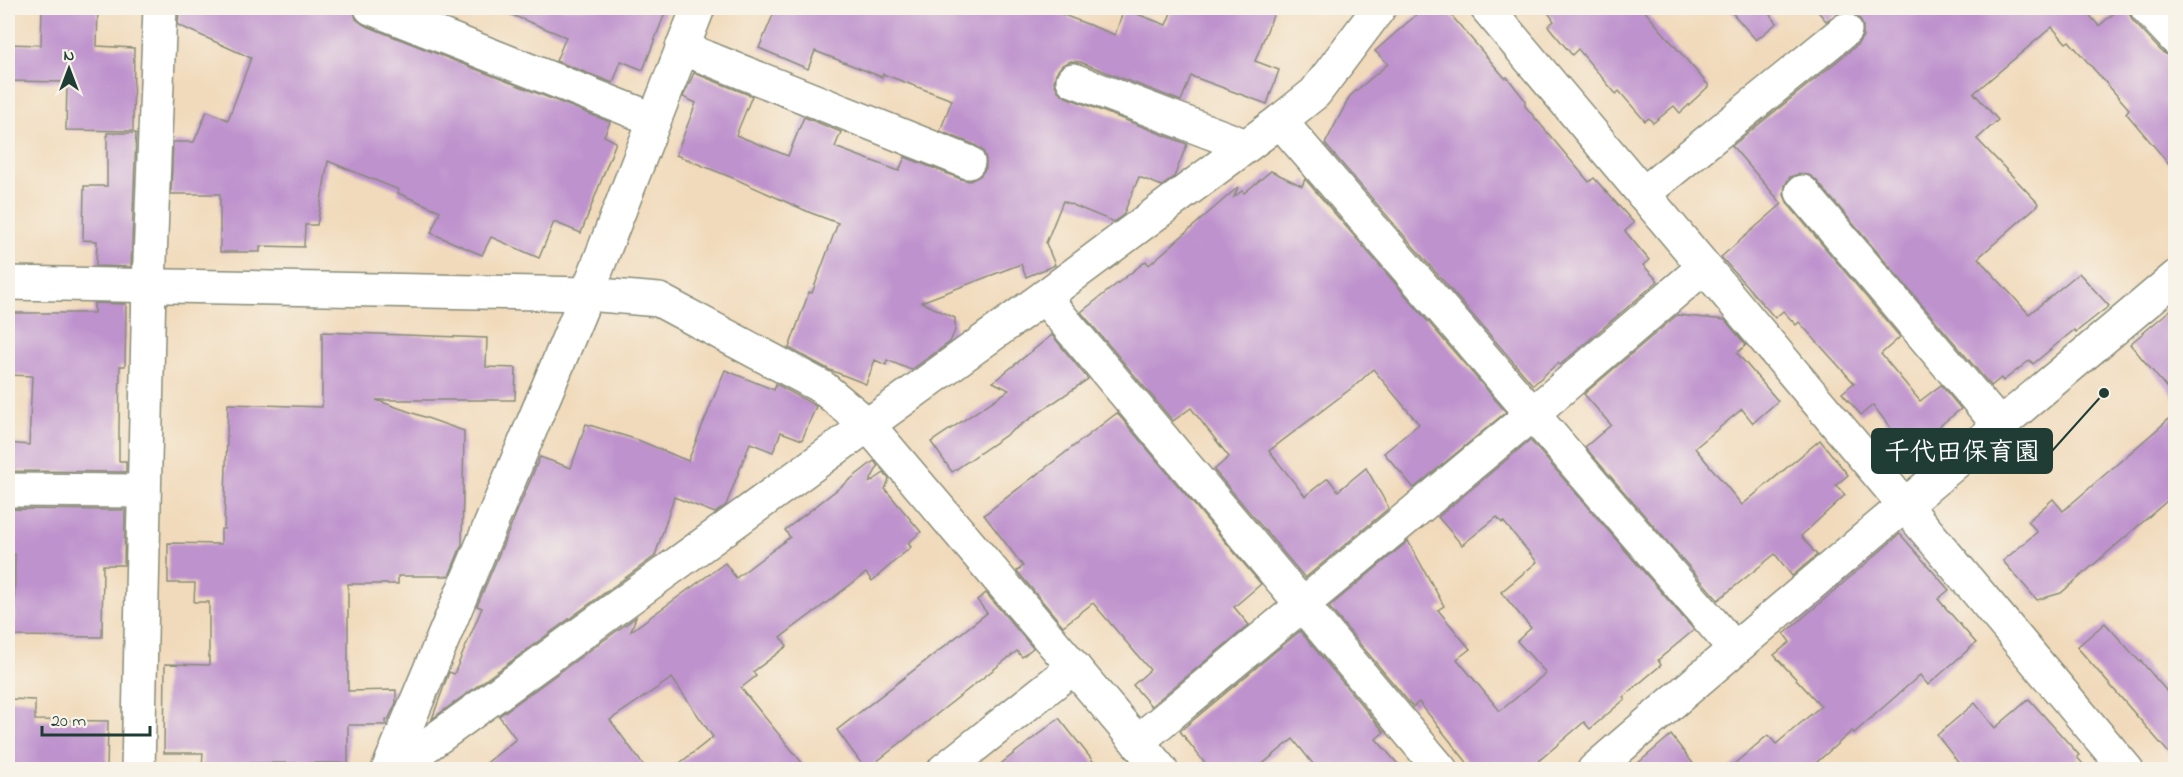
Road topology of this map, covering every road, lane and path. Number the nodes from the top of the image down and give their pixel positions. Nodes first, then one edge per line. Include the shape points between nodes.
1 (160, 8) edge
2 (371, 8) edge
3 (698, 8) edge
4 (1379, 8) edge
5 (2147, 8) edge
6 (1503, 13) edge
7 (1845, 30) dead end
8 (2175, 39) edge
9 (682, 48) junction
10 (1073, 80) dead end
11 (653, 119) junction
12 (1280, 121) junction
13 (1246, 146) junction
14 (968, 162) dead end
15 (1802, 192) dead end
16 (1643, 194) junction
17 (1704, 267) junction
18 (2175, 277) edge
19 (8, 283) edge
20 (149, 285) junction
21 (587, 294) junction
22 (1044, 297) junction
23 (1532, 414) junction
24 (868, 425) junction
25 (2000, 426) junction
26 (8, 490) edge
27 (144, 491) junction
28 (1905, 506) junction
29 (1302, 605) junction
30 (1734, 648) junction
31 (1074, 667) junction
32 (1137, 742) junction
33 (138, 770) edge
34 (388, 770) edge
35 (393, 770) edge
36 (944, 770) edge
37 (1161, 770) edge
38 (1441, 770) edge
39 (1594, 770) edge
40 (2127, 770) edge

1 - 20 street
2 - 11 street
3 - 9 street
4 - 12 street via 1315,93
5 - 8 street
6 - 16 street
7 - 16 street
9 - 11 street
9 - 14 street
10 - 13 street
11 - 21 street
12 - 13 street
12 - 23 street
13 - 22 street
15 - 25 street
16 - 17 street
17 - 23 street
17 - 28 street
18 - 25 street
19 - 20 street
20 - 21 street
20 - 27 street
21 - 24 street via 659,300 822,387
21 - 34 street
22 - 24 street
22 - 29 street
23 - 29 street
23 - 30 street
24 - 31 street
24 - 35 street
25 - 28 street
26 - 27 street
27 - 33 street
28 - 30 street
28 - 40 street
29 - 32 street
29 - 38 street
30 - 39 street
31 - 32 street
31 - 36 street
32 - 37 street

